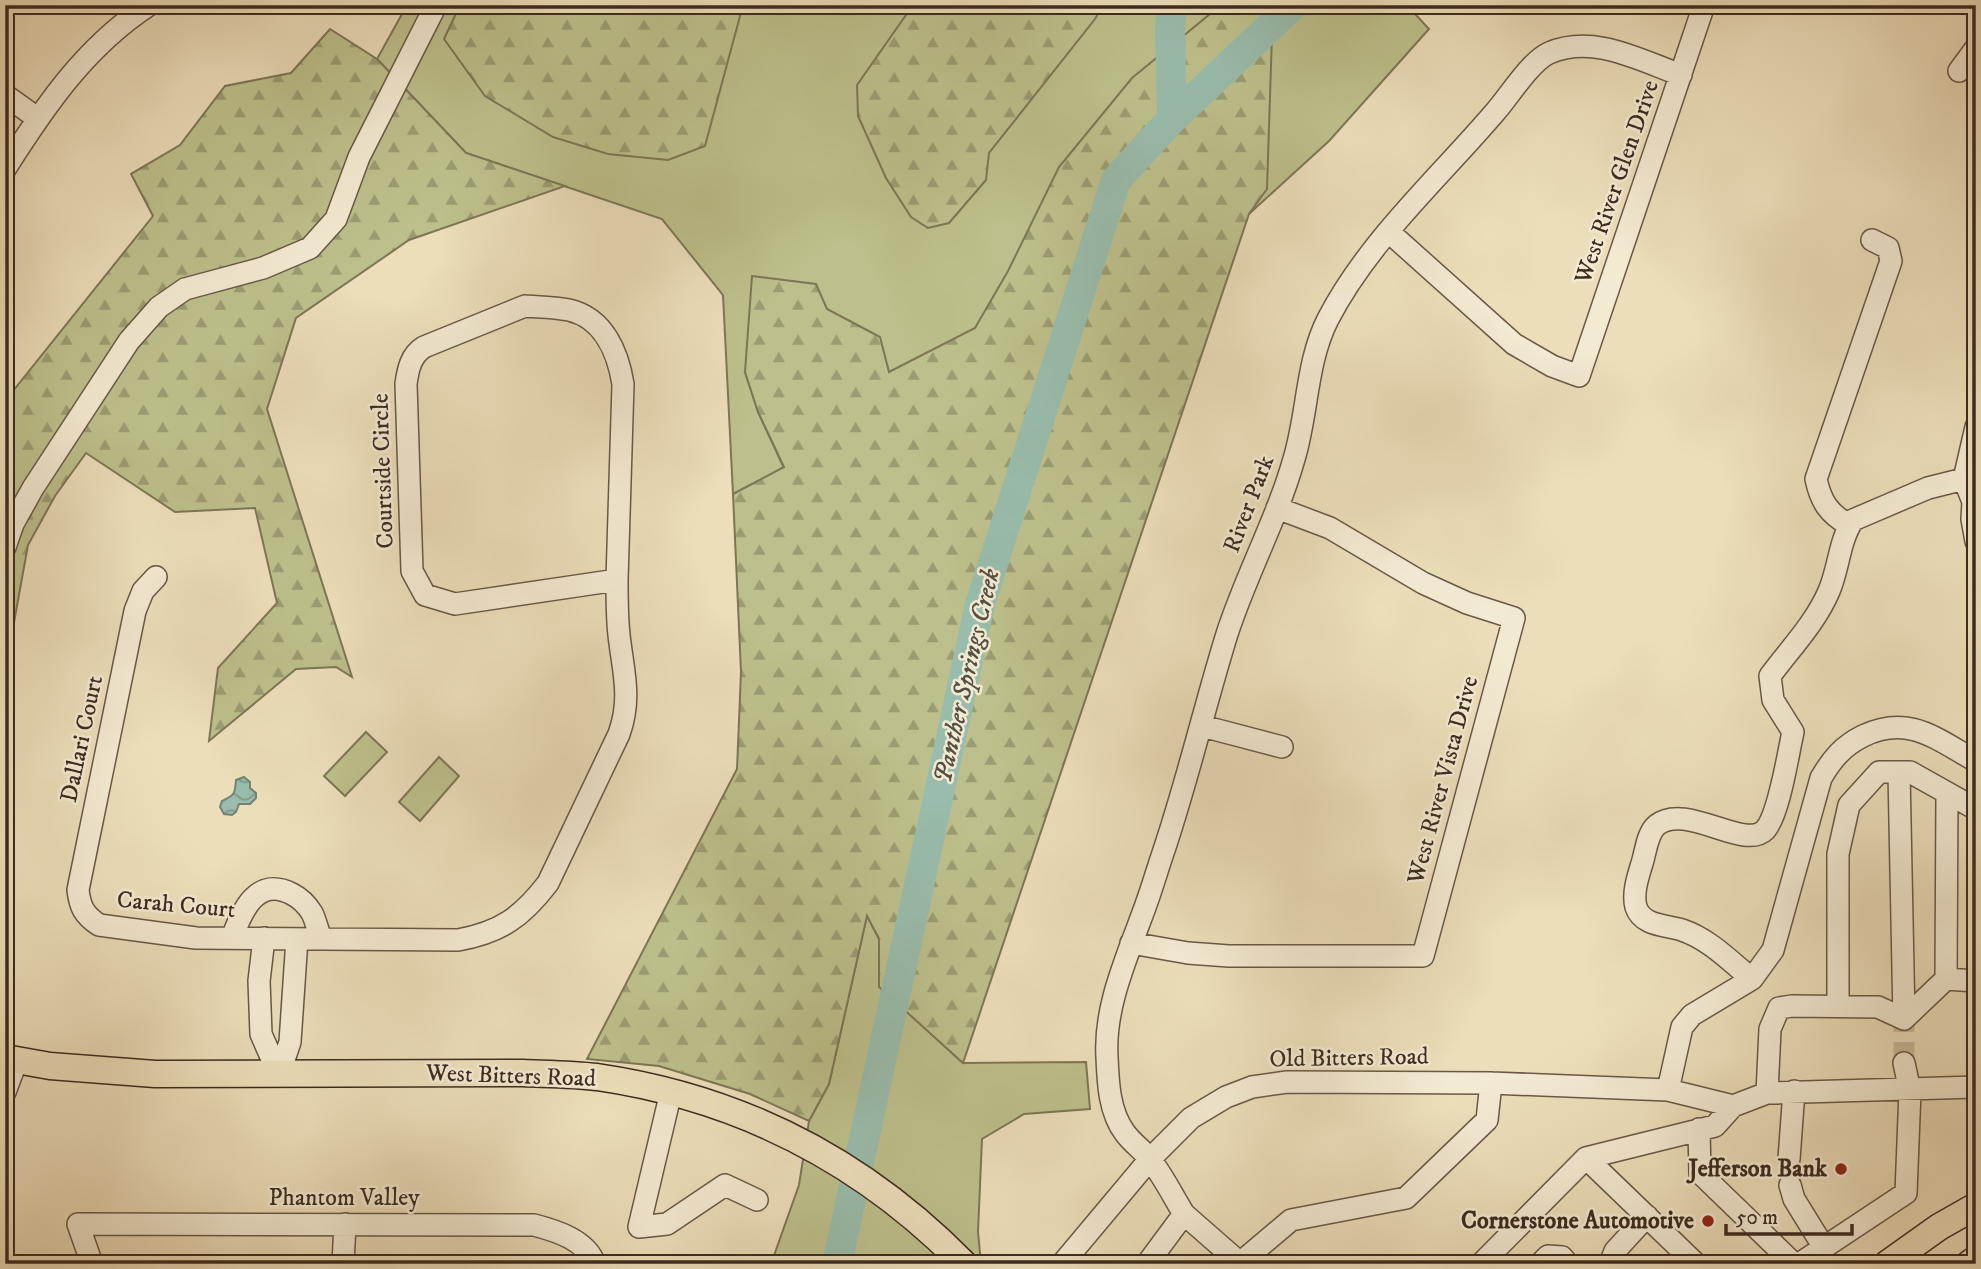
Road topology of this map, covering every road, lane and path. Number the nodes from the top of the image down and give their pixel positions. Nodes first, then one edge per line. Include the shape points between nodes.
1 (149, 5) edge
2 (436, 5) edge
3 (1704, 5) edge
4 (1976, 48) edge
5 (1959, 71) dead end
6 (1681, 75) junction
7 (5, 96) edge
8 (37, 118) junction
9 (5, 169) edge
10 (1389, 232) junction
11 (1872, 240) dead end
12 (1976, 427) edge
13 (1964, 479) junction
14 (1277, 508) junction
15 (1849, 525) junction
16 (1976, 541) edge
17 (5, 547) edge
18 (156, 577) dead end
19 (617, 580) junction
20 (1202, 726) junction
21 (1282, 747) dead end
22 (1976, 761) edge
23 (1899, 772) junction
24 (1947, 793) junction
25 (1976, 808) edge
26 (86, 917) joint
27 (232, 938) junction
28 (264, 938) junction
29 (297, 939) junction
30 (321, 939) junction
31 (1131, 943) junction
32 (1752, 979) junction
33 (1946, 979) junction
34 (1976, 981) edge
35 (1838, 1007) junction
36 (1904, 1019) junction
37 (11, 1059) edge
38 (1903, 1063) tunnel mouth
39 (279, 1075) junction
40 (1492, 1083) junction
41 (1976, 1087) edge
42 (1668, 1090) junction
43 (1794, 1091) junction
44 (1910, 1091) junction
45 (5, 1092) edge
46 (671, 1092) junction
47 (1767, 1093) junction
48 (1733, 1106) junction
49 (1699, 1129) junction
50 (1586, 1158) junction
51 (1150, 1159) junction
52 (1789, 1159) dead end
53 (1790, 1185) dead end
54 (757, 1200) dead end
55 (1976, 1206) edge
56 (1184, 1214) junction
57 (1647, 1216) junction
58 (345, 1224) junction
59 (1824, 1246) junction
60 (1976, 1259) edge
61 (92, 1264) edge
62 (343, 1264) edge
63 (596, 1264) edge
64 (964, 1264) edge
65 (1062, 1264) edge
66 (1147, 1264) edge
67 (1481, 1264) edge
68 (1540, 1264) edge
69 (1568, 1264) edge
70 (1610, 1264) edge
71 (1696, 1264) edge
72 (1794, 1264) edge
73 (1799, 1264) edge
74 (1887, 1264) edge
75 (1969, 1264) edge

1 - 8 street via 79,66
2 - 17 street via 359,157 336,219 310,248 263,268 185,289 159,307 129,341 33,488
3 - 6 street, West River Glen Drive
4 - 5 street
6 - 10 street, River Park via 1606,48 1581,45 1547,54
6 - 10 street, West River Glen Drive via 1579,376 1514,344
7 - 8 street
8 - 9 street
10 - 14 street, River Park via 1348,284 1326,322 1295,457
11 - 15 street via 1888,248 1891,261 1816,479 1821,500 1834,517
12 - 13 street
13 - 15 street via 1900,498
13 - 16 street via 1973,502
14 - 20 street, River Park via 1241,594
14 - 31 street, West River Vista Drive via 1330,528 1423,583 1514,618 1423,956 1229,956
15 - 32 street via 1829,591 1770,676 1773,700 1793,733 1773,818 1764,831 1753,836 1688,820 1671,819 1657,825 1636,887 1641,916 1707,942
18 - 26 street, Dallari Court via 135,611 78,890
19 - 19 street, Courtside Circle via 623,384 620,360 609,339 592,322 571,311 525,306 417,351 406,384 410,518 412,571 425,595 455,604
19 - 30 street, Courtside Circle via 619,638 628,688 623,723 548,883 533,902 505,925 458,940
20 - 21 street
20 - 31 street, River Park
22 - 32 street via 1916,730 1898,727 1882,727 1842,749 1821,778 1773,950
23 - 24 street via 1910,772
23 - 35 street via 1879,772 1849,805 1838,855
23 - 36 street
24 - 25 street
24 - 33 street
26 - 27 street, Carah Court via 99,925 196,938
27 - 28 street, Carah Court
27 - 30 street via 252,898 280,888 299,898 312,913
28 - 29 street, Courtside Circle
28 - 39 street via 259,981 261,1034
29 - 30 street, Courtside Circle
29 - 39 street via 290,1042
31 - 51 street, River Park via 1113,996 1106,1052 1111,1105 1124,1132
32 - 42 street via 1692,1015 1682,1027
33 - 34 street
33 - 36 street
35 - 36 street via 1878,1007
35 - 47 street via 1779,1008 1770,1029
37 - 39 main road, West Bitters Road via 155,1074
37 - 45 street
38 - 44 street
39 - 46 main road, West Bitters Road via 547,1074 596,1077
40 - 42 street, Old Bitters Road
40 - 51 street, Old Bitters Road via 1287,1082 1252,1087 1191,1118
40 - 56 street, River Park via 1487,1120 1406,1198 1292,1220 1240,1263
41 - 44 street
42 - 48 street, Old Bitters Road
43 - 44 street
43 - 47 street
43 - 52 street
44 - 59 street via 1906,1194
46 - 54 street via 639,1227 667,1224 725,1185
46 - 64 main road, West Bitters Road via 715,1104 831,1157 884,1192
47 - 48 street
48 - 49 street via 1715,1126
49 - 50 street
49 - 72 street via 1700,1173
50 - 57 street
50 - 67 street
51 - 56 street, River Park
51 - 65 street, Old Bitters Road
53 - 59 street
55 - 74 main road
56 - 66 street
57 - 70 street via 1615,1251
57 - 71 street
58 - 61 street, Phantom Valley via 78,1224
58 - 62 street
58 - 63 street, Phantom Valley via 534,1225 576,1241
59 - 73 street
60 - 75 main road
68 - 69 street via 1548,1256

